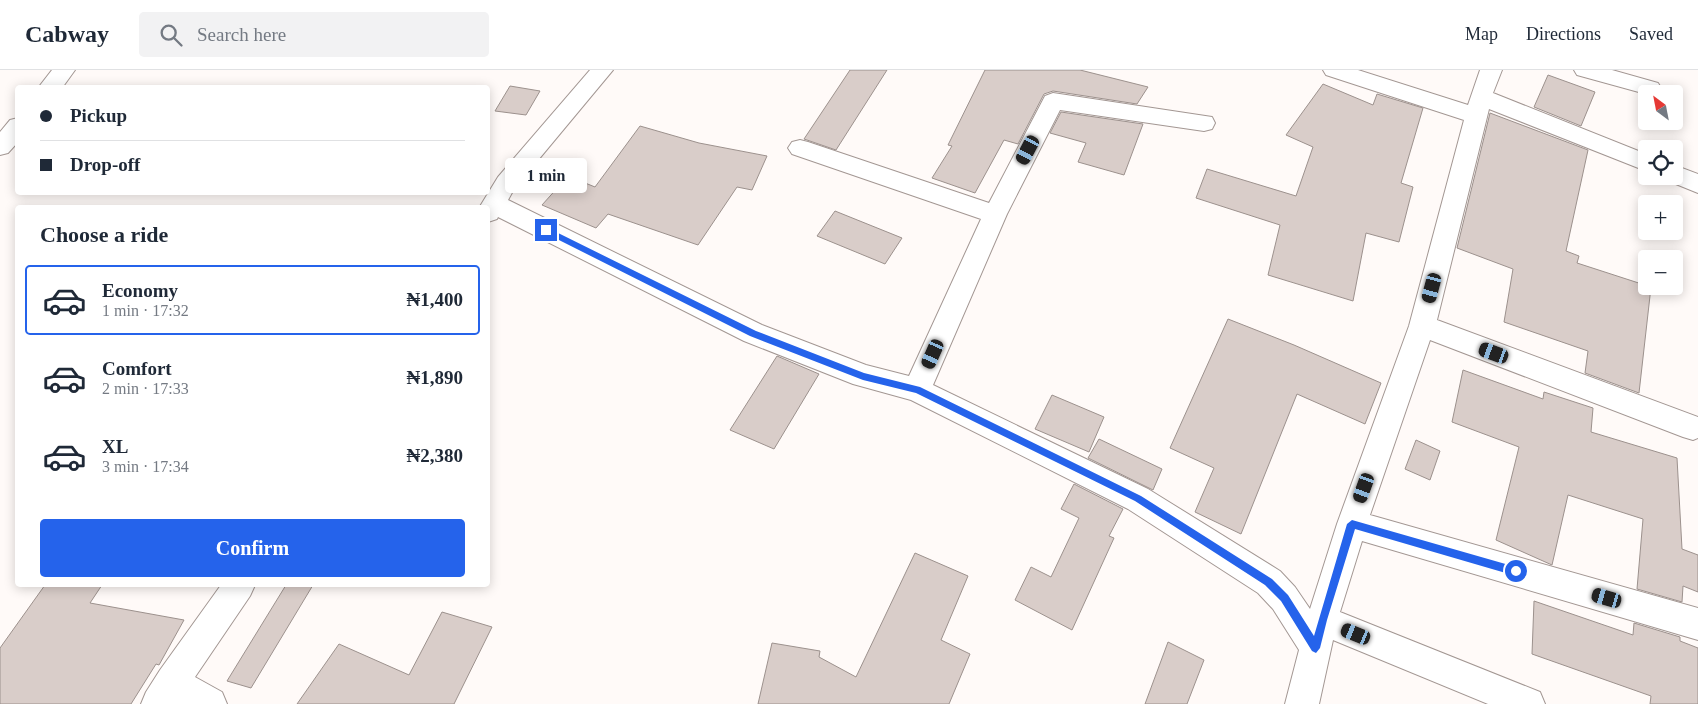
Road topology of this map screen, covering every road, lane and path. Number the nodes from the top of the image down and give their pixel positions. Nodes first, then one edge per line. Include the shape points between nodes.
1 (64, 70) edge
2 (602, 70) edge
3 (1334, 70) edge
4 (1491, 70) edge
5 (1585, 70) edge
6 (52, 85) edge
7 (1639, 85) edge
8 (1479, 107) junction
9 (1204, 123) dead end
10 (15, 130) edge
11 (0, 147) edge
12 (800, 148) dead end
13 (1638, 160) edge
14 (1683, 178) edge
15 (1698, 184) edge
16 (494, 195) edge
17 (994, 214) junction
18 (1422, 326) junction
19 (917, 390) junction
20 (1693, 428) dead end
21 (1352, 524) junction
22 (238, 587) edge
23 (1698, 624) edge
24 (1319, 634) junction
25 (165, 693) edge
26 (210, 704) edge
27 (1302, 704) edge
28 (1528, 704) edge

1 - 6 street
2 - 16 street
3 - 8 street
4 - 8 street
5 - 7 street
8 - 13 street
8 - 18 street
9 - 17 street via 1053,101
10 - 11 street
12 - 17 street
14 - 15 street
16 - 19 street via 753,333 863,376
17 - 19 street
18 - 20 street
18 - 21 street
19 - 24 street via 1138,499 1269,582
21 - 23 street
21 - 24 street
22 - 25 street
24 - 27 street
24 - 28 street
25 - 26 street

